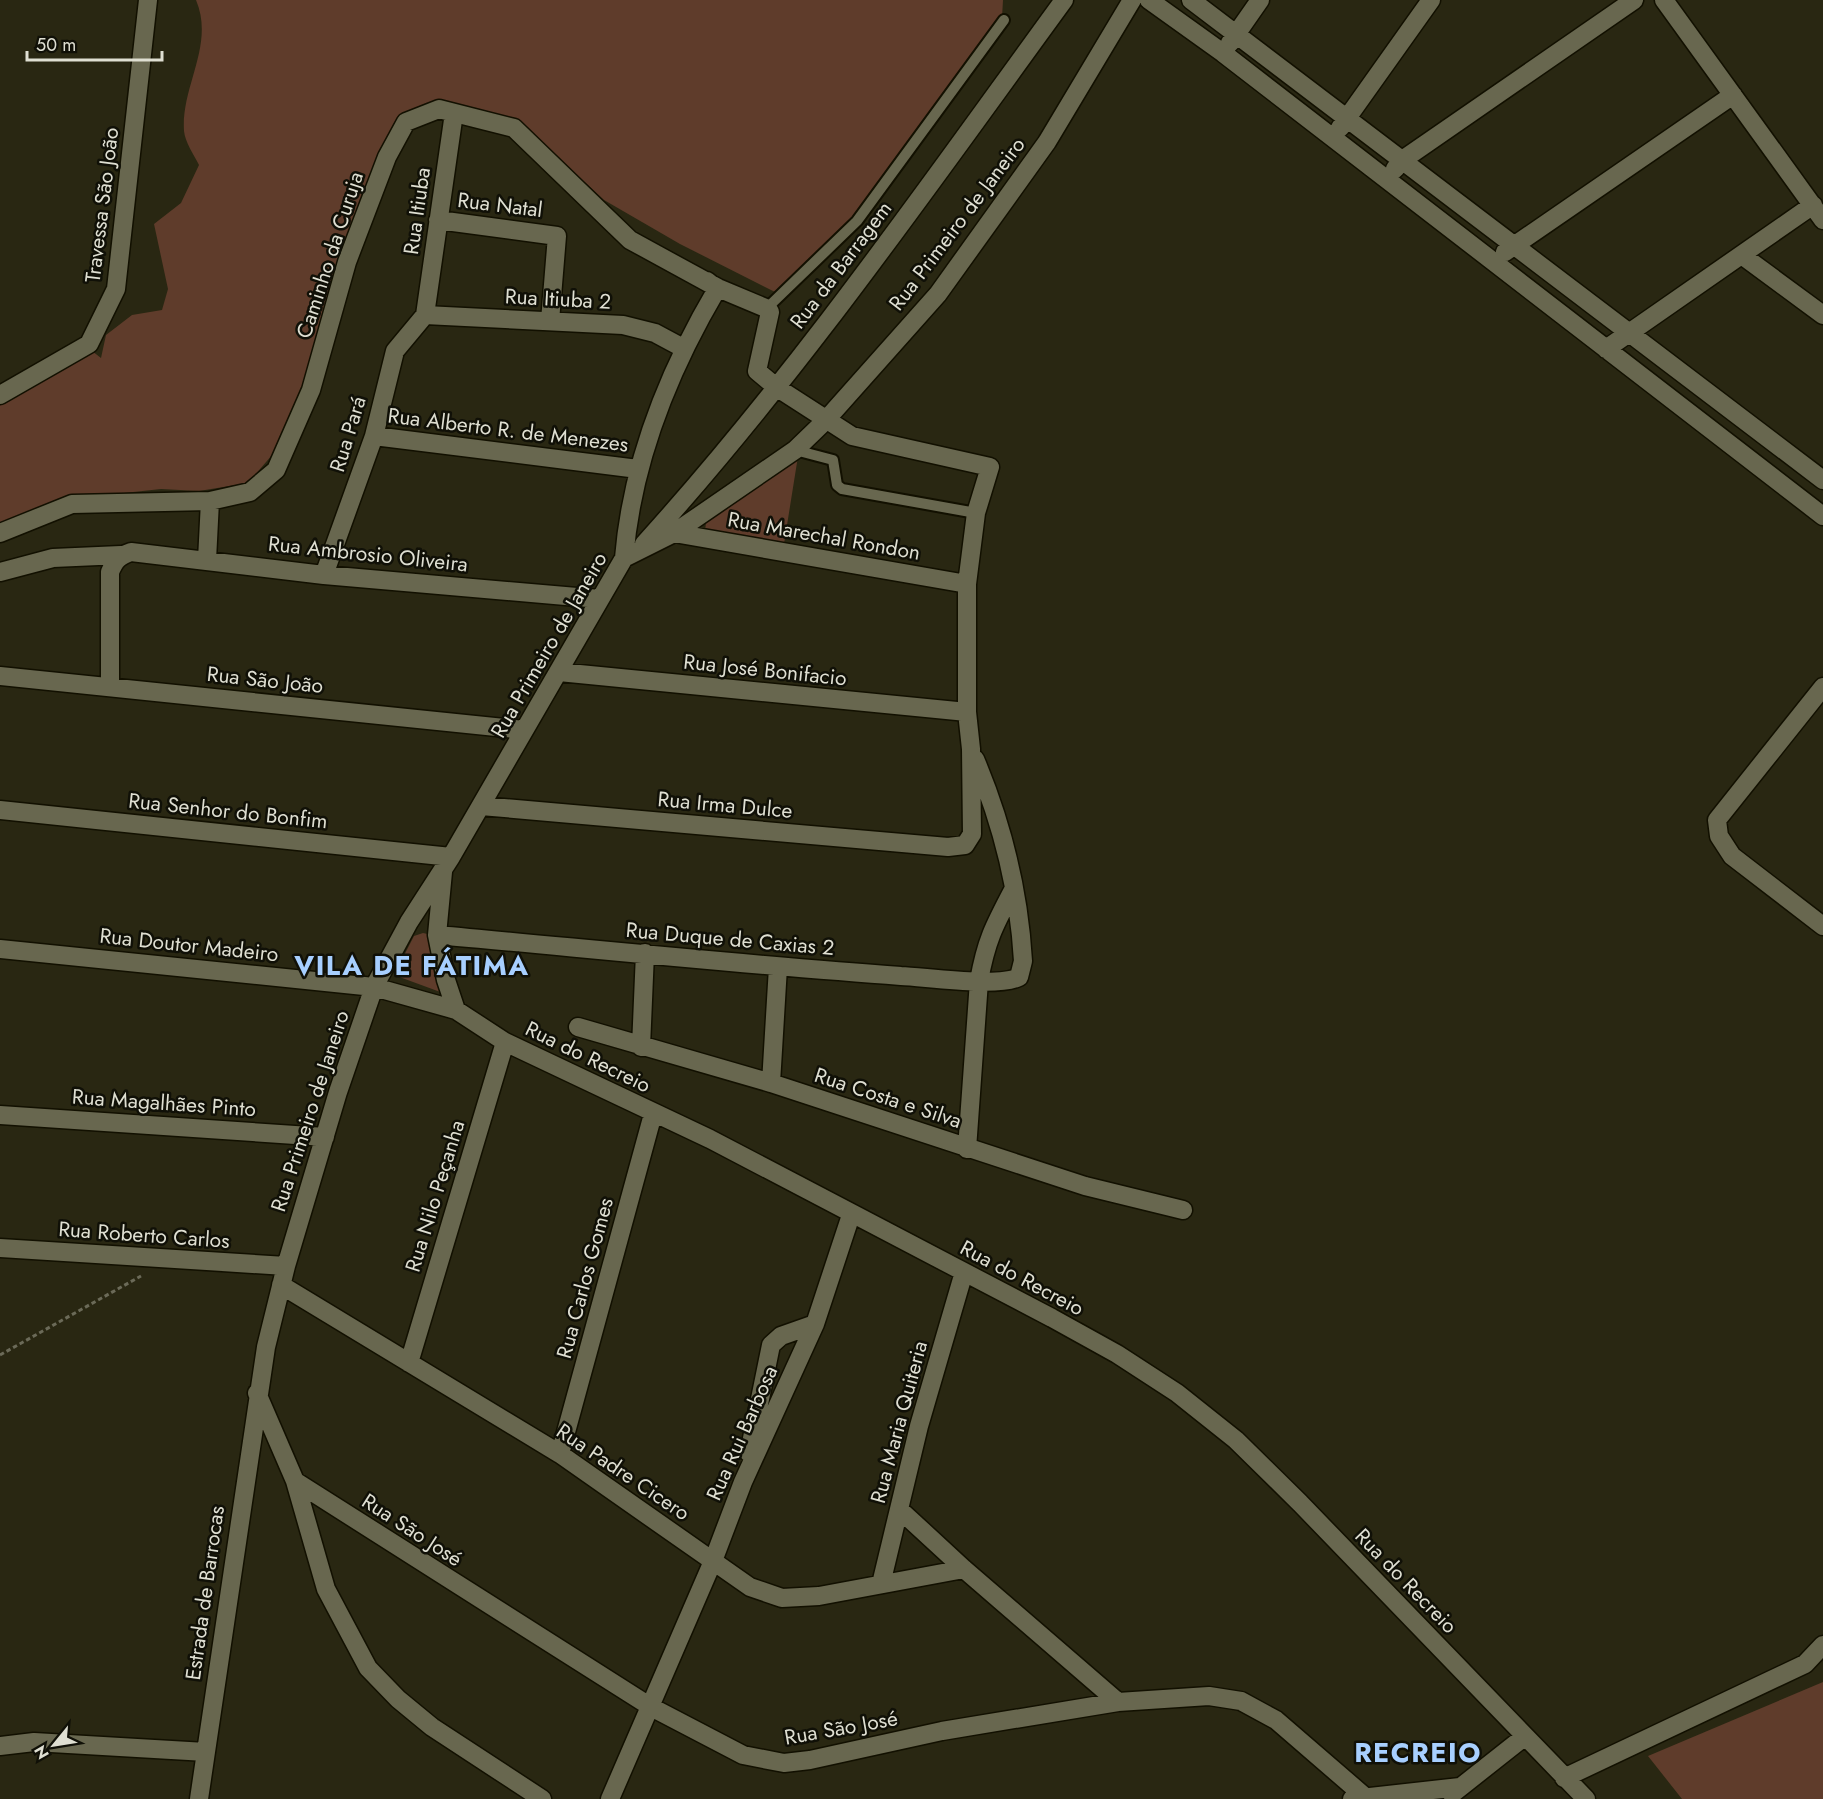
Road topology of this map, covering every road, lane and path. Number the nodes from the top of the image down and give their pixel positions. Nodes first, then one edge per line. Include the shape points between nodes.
1 (148, 0) edge
2 (1064, 0) edge
3 (1132, 0) edge
4 (1149, 0) edge
5 (1191, 0) edge
6 (1260, 0) edge
7 (1431, 0) edge
8 (1634, 0) edge
9 (1664, 0) edge
10 (1004, 20) dead end
11 (1237, 33) junction
12 (1223, 53) junction
13 (1732, 95) junction
14 (454, 113) junction
15 (1347, 120) junction
16 (1333, 139) junction
17 (1401, 161) junction
18 (1387, 180) junction
19 (1818, 212) edge
20 (438, 220) junction
21 (1513, 246) junction
22 (1743, 256) junction
23 (1491, 260) junction
24 (707, 280) junction
25 (766, 308) junction
26 (425, 315) junction
27 (1823, 315) edge
28 (550, 321) junction
29 (1632, 333) junction
30 (683, 348) junction
31 (1606, 349) junction
32 (776, 387) junction
33 (0, 395) edge
34 (825, 421) junction
35 (374, 436) junction
36 (795, 450) junction
37 (638, 469) junction
38 (1823, 480) edge
39 (210, 501) junction
40 (976, 513) junction
41 (1823, 516) edge
42 (0, 533) edge
43 (674, 533) junction
44 (640, 548) junction
45 (126, 554) junction
46 (624, 558) junction
47 (207, 560) junction
48 (0, 572) edge
49 (324, 575) junction
50 (967, 584) junction
51 (600, 599) junction
52 (559, 672) junction
53 (0, 676) edge
54 (110, 686) junction
55 (1823, 687) edge
56 (967, 712) junction
57 (524, 730) junction
58 (970, 749) junction
59 (481, 806) junction
60 (0, 810) edge
61 (447, 864) junction
62 (1013, 891) junction
63 (1820, 918) edge
64 (437, 935) junction
65 (0, 949) edge
66 (645, 953) junction
67 (778, 967) junction
68 (979, 981) junction
69 (374, 987) junction
70 (456, 1010) junction
71 (578, 1027) dead end
72 (505, 1042) junction
73 (641, 1047) junction
74 (771, 1083) junction
75 (653, 1114) junction
76 (0, 1115) edge
77 (325, 1137) junction
78 (967, 1149) junction
79 (1183, 1210) dead end
80 (851, 1215) junction
81 (0, 1248) edge
82 (171, 1259) junction
83 (286, 1266) junction
84 (964, 1272) junction
85 (281, 1285) junction
86 (815, 1324) junction
87 (0, 1355) edge
88 (409, 1363) junction
89 (257, 1393) junction
90 (560, 1454) junction
91 (295, 1481) junction
92 (743, 1482) junction
93 (900, 1509) junction
94 (713, 1562) junction
95 (964, 1569) junction
96 (881, 1584) junction
97 (1823, 1645) edge
98 (1118, 1702) junction
99 (651, 1707) junction
100 (1524, 1737) junction
101 (0, 1746) edge
102 (206, 1752) junction
103 (1564, 1778) junction
104 (1460, 1787) junction
105 (1357, 1798) edge
106 (199, 1799) edge
107 (542, 1799) edge
108 (610, 1799) edge
109 (1446, 1799) edge
110 (1586, 1799) edge

1 - 33 street, Travessa São João via 116,289 89,344
2 - 32 street, Rua da Barragem
3 - 34 street, Rua Primeiro de Janeiro via 1047,142 938,294
4 - 12 street
5 - 11 street
6 - 11 street
7 - 15 street
8 - 17 street
9 - 13 street
10 - 25 lane, Rua da Barragem via 857,220
11 - 12 street
11 - 15 street
12 - 16 street
13 - 19 street
13 - 21 street
14 - 20 street, Rua Itiuba
14 - 24 street, Caminho da Curuja via 514,128 630,240
14 - 39 street, Caminho da Curuja via 439,109 406,122 387,157 348,262 311,390 276,470 250,492
15 - 16 street
15 - 17 street
16 - 18 street
17 - 18 street
17 - 21 street
18 - 23 street
19 - 22 street
20 - 26 street, Rua Itiuba
20 - 28 street, Rua Natal via 557,236
21 - 23 street
21 - 29 street
22 - 27 street
22 - 29 street
23 - 31 street
24 - 25 street, Caminho da Curuja
24 - 30 street via 717,289
25 - 32 street via 770,312 757,371
26 - 28 street, Rua Itiuba 2
26 - 35 street, Rua Pará via 394,351
28 - 30 street, Rua Itiuba 2 via 633,327
29 - 31 street
29 - 38 street
30 - 37 street
31 - 41 street
32 - 34 street
32 - 44 street, Rua da Barragem
34 - 36 street, Rua Primeiro de Janeiro
34 - 40 street via 862,440 990,467
35 - 37 street, Rua Alberto R. de Menezes
35 - 49 street, Rua Pará
36 - 40 lane via 832,460 837,485 842,489
36 - 43 street, Rua Primeiro de Janeiro
37 - 46 street via 627,518
39 - 42 street, Caminho da Curuja via 72,504
39 - 47 street
40 - 50 street
43 - 44 street, Rua Primeiro de Janeiro
43 - 50 street, Rua Marechal Rondon
44 - 46 street, Rua Primeiro de Janeiro
45 - 47 street, Rua Ambrosio Oliveira
45 - 48 street, Rua Ambrosio Oliveira via 53,558
45 - 54 street via 114,562 110,572
46 - 51 street, Rua Primeiro de Janeiro
47 - 49 street, Rua Ambrosio Oliveira
49 - 51 street, Rua Ambrosio Oliveira
50 - 56 street
51 - 52 street, Rua Primeiro de Janeiro
52 - 56 street, Rua José Bonifacio
52 - 57 street, Rua Primeiro de Janeiro
53 - 54 street, Rua São João
54 - 57 street, Rua São João
55 - 63 street via 1717,820 1719,836 1732,856
56 - 58 street
57 - 59 street, Rua Primeiro de Janeiro
58 - 59 street, Rua Irma Dulce via 972,834 965,845 948,847
58 - 62 street via 991,796
59 - 61 street, Rua Primeiro de Janeiro
60 - 61 street, Rua Senhor do Bonfim
61 - 64 street
61 - 69 street, Rua Primeiro de Janeiro via 408,922
62 - 68 street via 986,941
62 - 68 street, Rua Duque de Caxias 2 via 1022,950 1019,977
64 - 66 street, Rua Duque de Caxias 2
64 - 70 street
65 - 69 street, Rua Doutor Madeiro
66 - 67 street, Rua Duque de Caxias 2
66 - 73 street
67 - 68 street, Rua Duque de Caxias 2
67 - 74 street
68 - 78 street
69 - 70 street, Rua Doutor Madeiro
69 - 77 street, Rua Primeiro de Janeiro
70 - 72 street, Rua do Recreio
71 - 73 street, Rua Costa e Silva
72 - 75 street, Rua do Recreio
72 - 88 street, Rua Nilo Peçanha
73 - 74 street, Rua Costa e Silva
74 - 78 street, Rua Costa e Silva
75 - 80 street, Rua do Recreio via 710,1139
75 - 90 street, Rua Carlos Gomes
76 - 77 street, Rua Magalhães Pinto
77 - 83 street, Rua Primeiro de Janeiro
78 - 79 street, Rua Costa e Silva via 1085,1186
80 - 84 street, Rua do Recreio
80 - 86 street, Rua Rui Barbosa
81 - 82 street, Rua Roberto Carlos
82 - 83 street, Rua Roberto Carlos
82 - 87 path
83 - 85 street, Rua Primeiro de Janeiro
84 - 93 street, Rua Maria Quiteria via 919,1426
84 - 100 street, Rua do Recreio via 1117,1354 1177,1393 1236,1440
85 - 88 street, Rua Padre Cicero
85 - 89 street, Rua Primeiro de Janeiro
86 - 92 street, Rua Rui Barbosa
86 - 92 street via 781,1336 771,1345
88 - 90 street, Rua Padre Cicero
89 - 91 street
89 - 102 street, Estrada de Barrocas
90 - 94 street, Rua Padre Cicero
91 - 99 street, Rua São José
91 - 107 street via 326,1589 368,1668 398,1700 432,1727
92 - 94 street, Rua Rui Barbosa
93 - 95 street
93 - 96 street, Rua Maria Quiteria
94 - 96 street, Rua Padre Cicero via 750,1587 782,1598 819,1596
94 - 99 street, Rua Rui Barbosa
95 - 96 street, Rua Padre Cicero
95 - 98 street
97 - 103 street via 1805,1664
98 - 99 street, Rua São José via 942,1731 784,1763 743,1755
98 - 105 street, Rua São José via 1179,1696 1241,1701 1276,1720
99 - 108 street, Rua Rui Barbosa
100 - 103 street, Rua do Recreio
100 - 104 street
101 - 102 street via 34,1742
102 - 106 street, Estrada de Barrocas
103 - 110 street, Rua do Recreio
104 - 105 street, Rua São José
104 - 109 street

